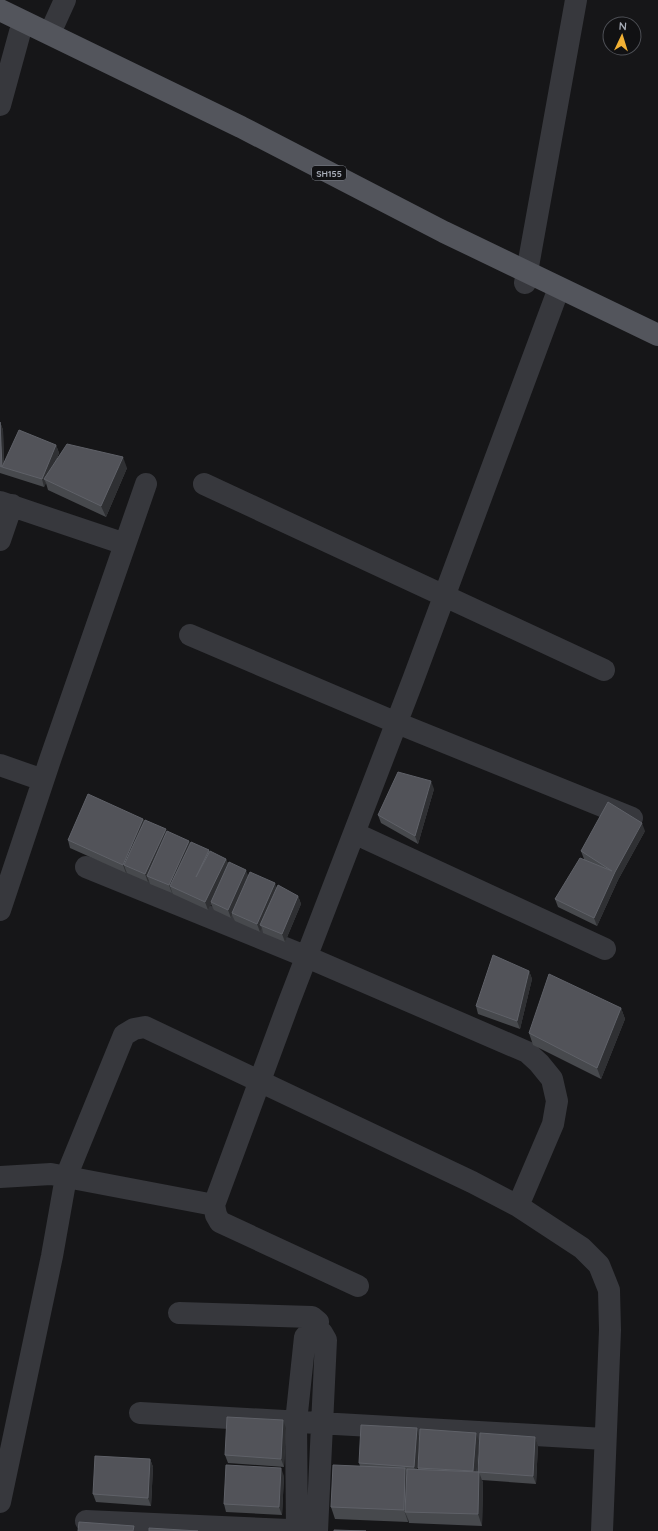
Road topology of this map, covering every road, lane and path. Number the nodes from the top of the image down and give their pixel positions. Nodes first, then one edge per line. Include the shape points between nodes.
1 (65, 0) edge
2 (576, 0) edge
3 (0, 10) edge
4 (0, 24) edge
5 (20, 32) junction
6 (50, 33) junction
7 (0, 105) edge
8 (526, 277) junction
9 (556, 296) junction
10 (658, 335) edge
11 (658, 345) edge
12 (146, 484) dead end
13 (204, 484) dead end
14 (6, 504) edge
15 (0, 540) edge
16 (125, 544) junction
17 (444, 596) junction
18 (190, 635) dead end
19 (604, 670) dead end
20 (397, 723) junction
21 (0, 765) edge
22 (43, 780) junction
23 (638, 820) edge
24 (354, 833) junction
25 (86, 867) dead end
26 (0, 910) edge
27 (605, 949) dead end
28 (307, 956) junction
29 (260, 1082) junction
30 (0, 1177) edge
31 (66, 1177) junction
32 (214, 1205) junction
33 (518, 1206) junction
34 (358, 1286) dead end
35 (178, 1313) dead end
36 (316, 1332) junction
37 (140, 1413) dead end
38 (296, 1422) junction
39 (322, 1423) junction
40 (606, 1439) junction
41 (0, 1502) edge
42 (86, 1521) edge
43 (306, 1531) edge
44 (602, 1531) edge

1 - 6 street
2 - 8 street
3 - 6 main road, SH155
4 - 5 main road, SH155
5 - 7 street
5 - 8 main road, SH155
6 - 8 main road, SH155 via 241,127
8 - 9 main road, SH155
8 - 10 main road, SH155
9 - 11 main road, SH155
9 - 17 street
12 - 16 street
13 - 17 street
14 - 15 street
14 - 16 street
16 - 22 street
17 - 19 street
17 - 20 street
18 - 20 street
20 - 23 street
20 - 24 street
21 - 22 street
22 - 26 street
24 - 27 street
24 - 28 street
25 - 28 street
28 - 29 street
28 - 33 street via 527,1052 540,1063 552,1079 558,1101 553,1124
29 - 31 street via 160,1033 145,1027 134,1029 124,1035
29 - 32 street
29 - 33 street
30 - 31 street via 51,1174
31 - 32 street
31 - 41 street via 52,1256
32 - 34 street via 220,1222
33 - 40 street via 582,1248 599,1265 609,1290
35 - 36 street via 312,1318 318,1322
36 - 38 street via 310,1332 305,1337
36 - 39 street via 322,1333 326,1340
37 - 38 street
38 - 39 street
38 - 43 street
39 - 40 street
39 - 43 street
40 - 44 street
42 - 43 street

